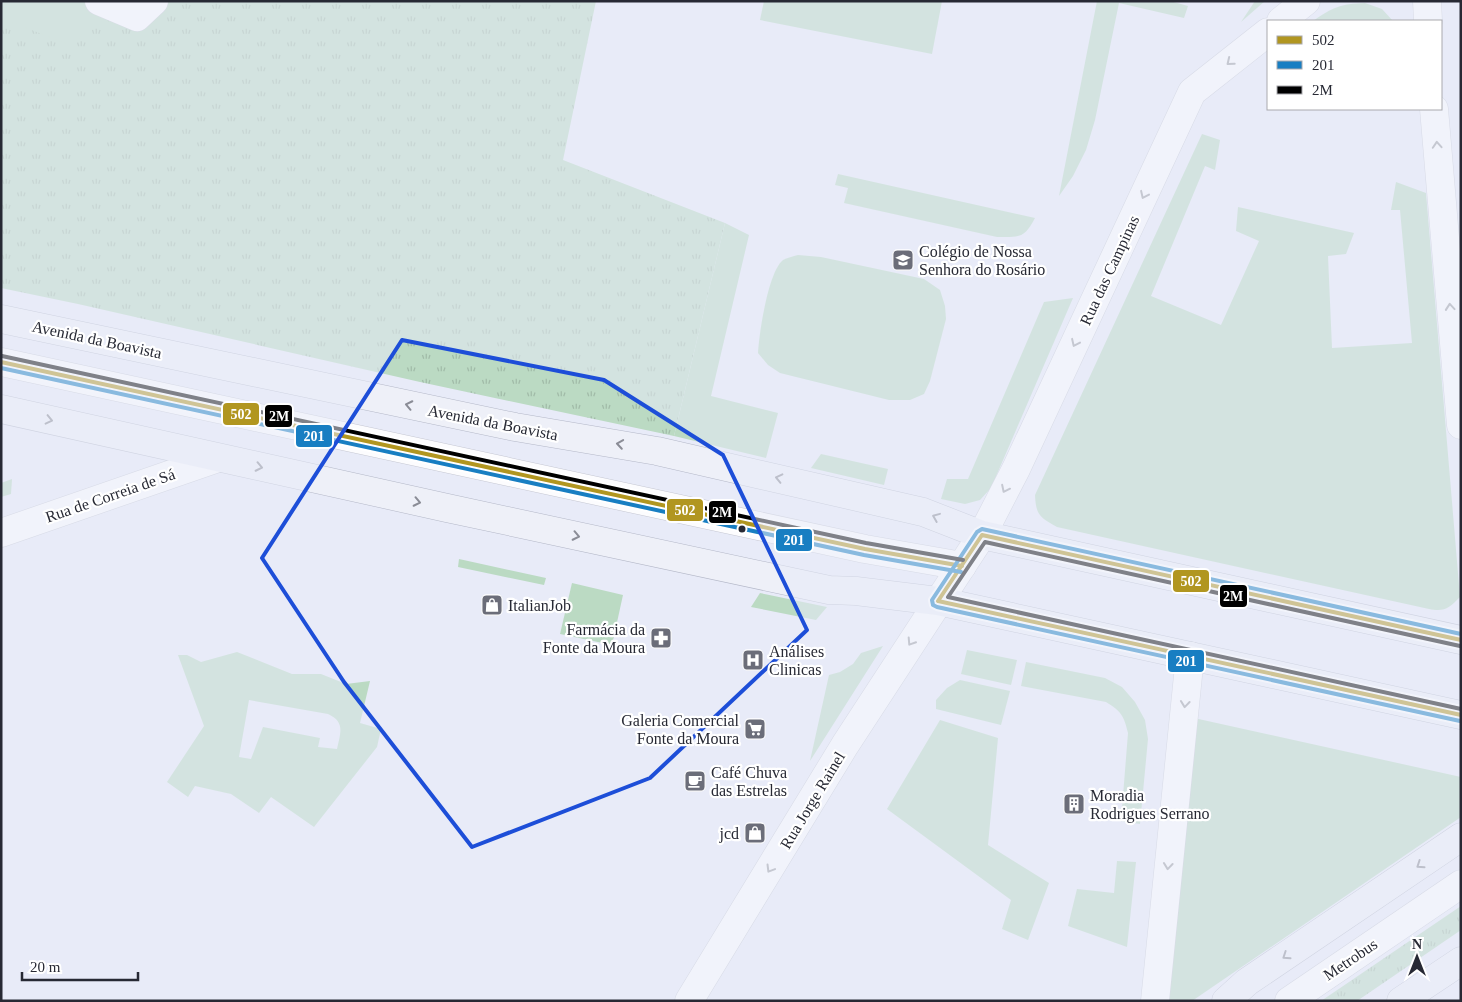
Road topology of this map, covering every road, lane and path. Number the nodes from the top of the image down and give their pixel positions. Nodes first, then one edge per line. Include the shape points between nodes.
1 (100, 1) edge
2 (154, 1) edge
3 (1306, 1) edge
4 (1427, 1) edge
5 (1282, 20) edge
6 (1428, 20) edge
7 (1267, 33) edge
8 (1434, 110) edge
9 (1, 319) edge
10 (1, 362) edge
11 (1, 409) edge
12 (1461, 425) edge
13 (218, 458) junction
14 (1, 533) edge
15 (982, 535) junction
16 (962, 566) junction
17 (938, 601) junction
18 (1461, 640) edge
19 (1190, 656) junction
20 (1461, 715) edge
21 (1461, 838) edge
22 (1461, 884) edge
23 (1461, 961) edge
24 (689, 1001) edge
25 (1155, 1001) edge
26 (1226, 1001) edge
27 (1289, 1001) edge
28 (1401, 1001) edge

1 - 2 street via 137,17
3 - 5 street
4 - 6 street
7 -> 15 street, Rua das Campinas via 1192,92
12 -> 8 street
15 -> 9 main road, Avenida da Boavista via 923,512 657,450 515,427
10 - 16 street via 856,547
11 -> 13 main road
13 - 14 street, Rua de Correia de Sá
13 -> 17 main road via 829,590
15 - 16 street
15 - 18 main road, Avenida da Boavista
16 - 17 street
17 - 19 main road
17 -> 24 street, Rua Jorge Rainel via 845,745
19 - 20 main road
19 -> 25 street
21 -> 26 main road via 1248,982
22 - 27 street, Metrobus
23 - 28 main road

